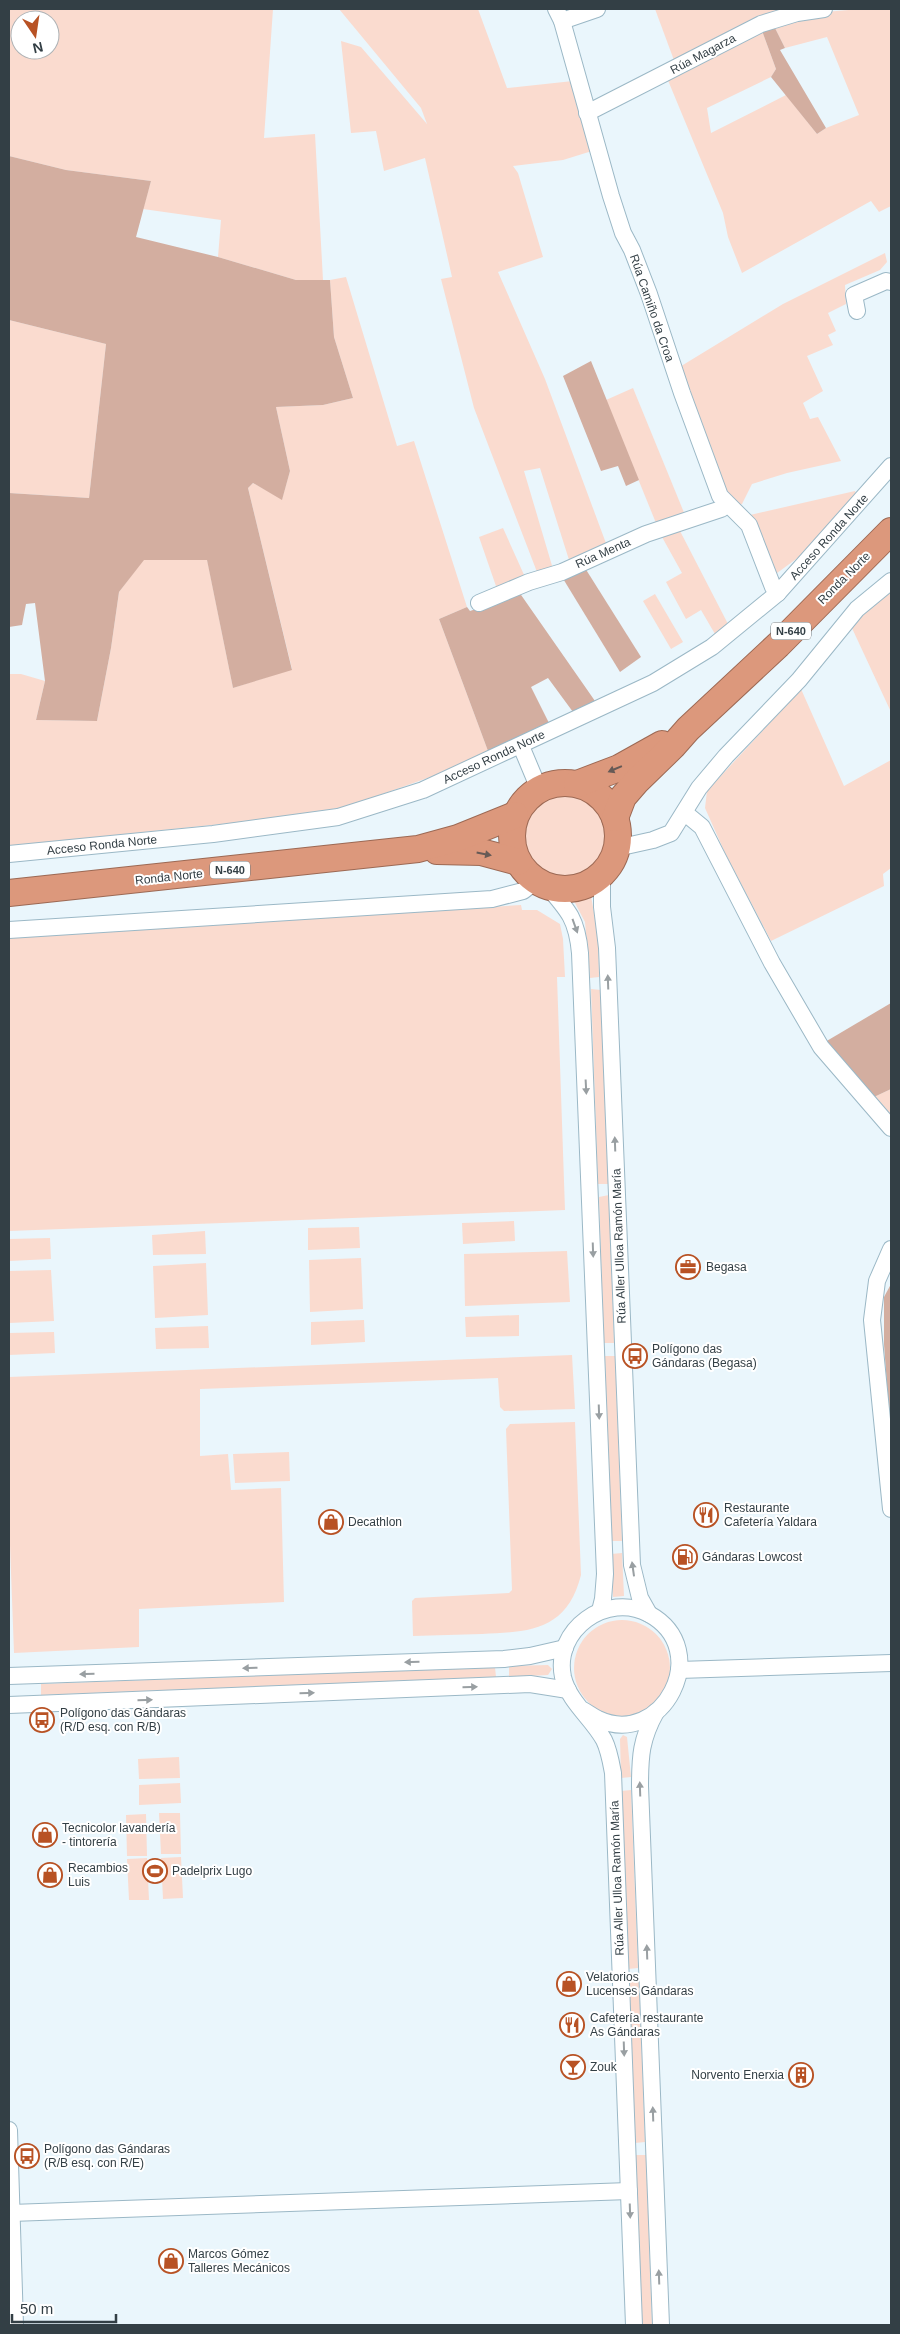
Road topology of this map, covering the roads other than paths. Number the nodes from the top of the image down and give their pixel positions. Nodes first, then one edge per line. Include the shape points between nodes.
1 (597, 9) edge
2 (824, 9) edge
3 (559, 15) edge
4 (587, 113) junction
5 (891, 282) edge
6 (857, 312) dead end
7 (891, 466) edge
8 (727, 505) junction
9 (891, 531) edge
10 (891, 580) edge
11 (778, 593) junction
12 (479, 603) dead end
13 (688, 728) junction
14 (521, 746) junction
15 (577, 784) junction
16 (539, 789) junction
17 (685, 813) junction
18 (515, 815) junction
19 (615, 818) junction
20 (617, 848) junction
21 (418, 849) junction
22 (9, 854) edge
23 (518, 862) junction
24 (602, 874) junction
25 (542, 884) junction
26 (9, 893) edge
27 (9, 930) edge
28 (891, 1128) edge
29 (891, 1250) edge
30 (891, 1509) edge
31 (600, 1611) junction
32 (649, 1614) junction
33 (565, 1648) junction
34 (891, 1663) edge
35 (678, 1670) junction
36 (9, 1676) edge
37 (568, 1690) junction
38 (9, 1705) edge
39 (582, 1709) junction
40 (656, 1712) junction
41 (9, 2130) edge
42 (629, 2191) junction
43 (11, 2213) junction
44 (15, 2325) edge
45 (634, 2325) edge
46 (661, 2325) edge

1 - 3 street
2 - 4 street, Rúa Magarza via 761,24
3 - 4 street, Rúa Camiño da Croa
4 - 8 street, Rúa Camiño da Croa via 623,233 642,274 720,496
5 - 6 street via 886,281 854,295
7 - 11 street, Acceso Ronda Norte
8 - 11 street, Rúa Camiño da Croa via 749,525
8 - 12 street, Rúa Menta via 646,534 562,572
9 - 13 highway, Ronda Norte / N-640 via 778,645
10 - 17 street via 857,609 798,680 726,756 699,788
11 - 14 street, Acceso Ronda Norte via 712,647 653,683
13 -> 15 highway, Ronda Norte / N-640 via 619,768
13 - 19 highway, Ronda Norte / N-640 via 623,797
14 - 16 street
14 - 22 street, Acceso Ronda Norte via 423,790 338,817 213,834
15 - 16 highway, Ronda Norte / N-640 via 558,783
15 - 19 highway, Ronda Norte / N-640 via 594,791 607,803
16 - 18 highway, Ronda Norte / N-640
17 - 20 street via 671,833
17 - 28 street via 702,827 772,963 821,1047
18 - 21 highway, Ronda Norte / N-640 via 458,838
18 - 23 highway via 511,839
19 - 20 highway, Ronda Norte / N-640
20 - 24 highway
21 -> 23 highway, Ronda Norte / N-640 via 481,852
21 - 26 highway, Ronda Norte / N-640
23 - 25 highway via 526,873
24 - 25 highway via 576,888 562,889
32 -> 24 street, Rúa Aller Ulloa Ramón María via 640,1598 632,1565
25 - 27 street via 492,899
25 -> 31 street via 563,904 576,925 580,953 605,1556
29 - 30 street via 877,1281 872,1320
31 - 32 street, Rúa Aller Ulloa Ramón María via 616,1607 633,1608
31 - 33 street, Rúa Aller Ulloa Ramón María via 584,1620
32 - 35 street, Rúa Aller Ulloa Ramón María via 664,1625 674,1640 679,1658
33 -> 36 street via 504,1659
33 - 37 street, Rúa Aller Ulloa Ramón María via 563,1677
34 - 35 street
35 - 40 street, Rúa Aller Ulloa Ramón María via 672,1693
38 -> 37 street via 530,1684
37 - 39 street, Rúa Aller Ulloa Ramón María
39 - 40 street, Rúa Aller Ulloa Ramón María via 598,1720 618,1724 638,1721
39 -> 42 street, Rúa Aller Ulloa Ramón María via 604,1740 613,1773
46 -> 40 street, Rúa Aller Ulloa Ramón María via 640,1786 642,1745
41 - 43 street
42 - 43 street
42 -> 45 street, Rúa Aller Ulloa Ramón María
43 - 44 street

